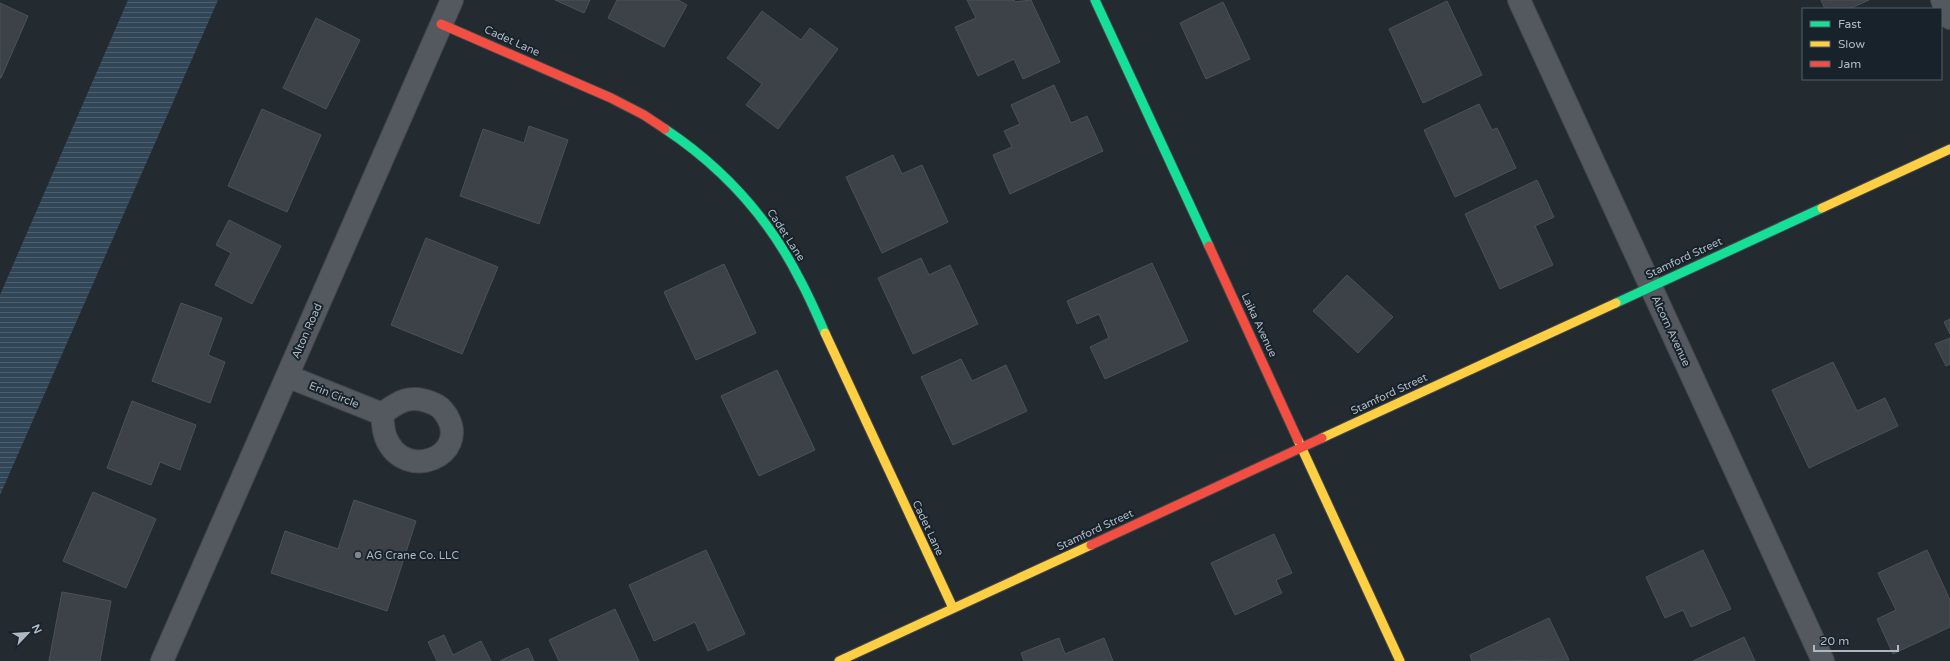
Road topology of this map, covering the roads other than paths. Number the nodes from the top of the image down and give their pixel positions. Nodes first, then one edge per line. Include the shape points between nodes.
1 (452, 0) edge
2 (1095, 0) edge
3 (1519, 0) edge
4 (1942, 0) edge
5 (1950, 18) edge
6 (441, 24) junction
7 (1950, 149) edge
8 (1651, 287) junction
9 (287, 376) junction
10 (382, 414) dead end
11 (1302, 447) junction
12 (953, 608) junction
13 (162, 661) edge
14 (839, 661) edge
15 (1400, 661) edge
16 (1823, 661) edge

1 - 6 street, Alton Road
2 - 11 street, Laika Avenue
3 - 8 street, Alcorn Avenue
4 - 5 street
6 - 9 street, Alton Road
6 - 12 street, Cadet Lane via 611,98 644,115 694,148 743,194 771,232 799,278
7 - 8 street, Stamford Street
8 - 11 street, Stamford Street
8 - 16 street, Alcorn Avenue
9 - 10 street, Erin Circle
9 - 13 street, Alton Road
11 - 12 street, Stamford Street
11 - 15 street, Laika Avenue
12 - 14 street, Stamford Street

